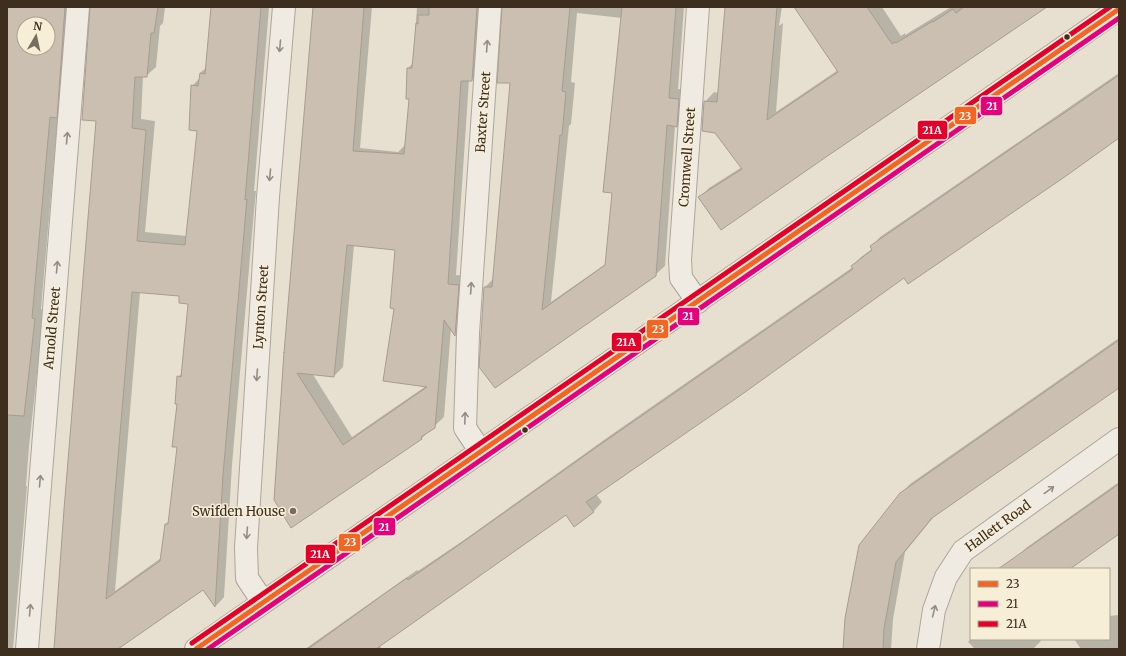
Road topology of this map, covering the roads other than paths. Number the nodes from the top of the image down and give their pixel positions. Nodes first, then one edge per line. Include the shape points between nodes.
1 (78, 7) edge
2 (284, 7) edge
3 (490, 7) edge
4 (698, 7) edge
5 (1113, 11) edge
6 (698, 302) junction
7 (1119, 439) edge
8 (481, 452) junction
9 (264, 602) junction
10 (27, 649) edge
11 (196, 649) edge
12 (928, 649) edge

10 -> 1 street, Arnold Street
2 -> 9 street, Lynton Street via 268,197 246,548 248,578
8 -> 3 street, Baxter Street via 465,428 468,333
4 - 6 street, Cromwell Street via 680,260 682,278
5 - 6 street
6 - 8 street
12 -> 7 street, Hallett Road via 938,597 946,577 963,552
8 - 9 street
9 - 11 street

